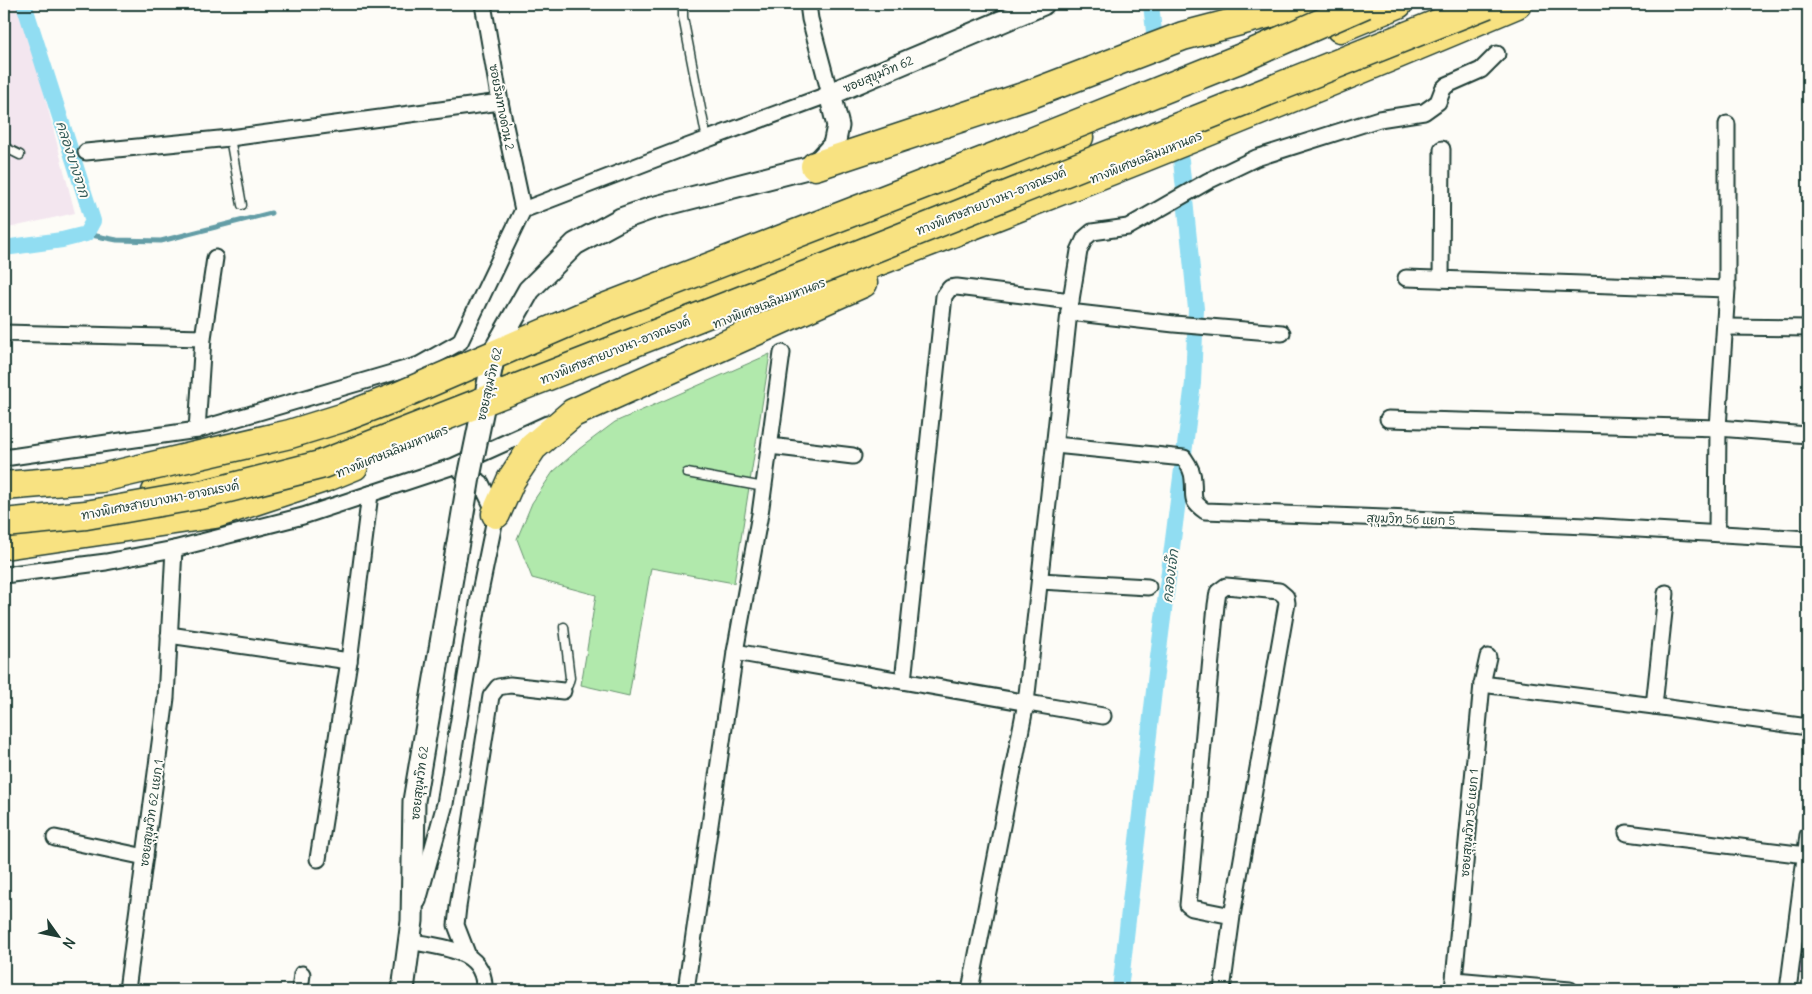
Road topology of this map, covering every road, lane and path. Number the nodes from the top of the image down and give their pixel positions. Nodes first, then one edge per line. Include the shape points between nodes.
1 (482, 4) edge
2 (683, 4) edge
3 (808, 4) edge
4 (1042, 4) edge
5 (1305, 4) edge
6 (1365, 4) edge
7 (1398, 4) edge
8 (1487, 4) edge
9 (1517, 4) edge
10 (1497, 54) dead end
11 (830, 94) junction
12 (500, 102) junction
13 (1727, 124) dead end
14 (230, 138) junction
15 (707, 140) junction
16 (4, 147) edge
17 (1442, 150) dead end
18 (86, 152) dead end
19 (20, 155) dead end
20 (816, 166) junction
21 (242, 205) dead end
22 (1027, 205) junction
23 (523, 210) junction
24 (215, 258) dead end
25 (1406, 278) dead end
26 (1441, 279) junction
27 (1727, 289) junction
28 (1070, 306) junction
29 (1726, 327) junction
30 (1808, 328) edge
31 (4, 333) edge
32 (1282, 333) dead end
33 (203, 338) junction
34 (782, 353) dead end
35 (573, 412) junction
36 (1388, 419) dead end
37 (1718, 428) junction
38 (197, 430) junction
39 (1808, 435) edge
40 (1054, 445) junction
41 (770, 446) junction
42 (853, 456) dead end
43 (4, 458) edge
44 (454, 466) junction
45 (687, 473) dead end
46 (4, 486) edge
47 (764, 487) junction
48 (370, 494) junction
49 (4, 514) edge
50 (496, 514) junction
51 (4, 523) edge
52 (1717, 533) junction
53 (1808, 539) edge
54 (4, 545) edge
55 (174, 549) junction
56 (4, 574) edge
57 (1040, 581) junction
58 (1148, 587) dead end
59 (1666, 592) dead end
60 (564, 626) dead end
61 (170, 635) junction
62 (735, 652) junction
63 (1488, 657) dead end
64 (348, 661) junction
65 (903, 681) junction
66 (1482, 684) junction
67 (563, 691) joint
68 (1026, 703) junction
69 (1654, 706) junction
70 (1103, 716) dead end
71 (1808, 727) edge
72 (1627, 833) dead end
73 (1808, 835) edge
74 (55, 838) dead end
75 (1806, 855) junction
76 (145, 856) junction
77 (318, 859) dead end
78 (1232, 916) junction
79 (411, 931) junction
80 (468, 956) junction
81 (302, 974) dead end
82 (1454, 985) edge
83 (127, 990) edge
84 (300, 990) edge
85 (403, 990) edge
86 (484, 990) edge
87 (686, 990) edge
88 (970, 990) edge
89 (1222, 990) edge
90 (1570, 990) edge
91 (1788, 990) edge

1 - 12 street, ซอยริมทางด่วน 2
2 - 15 lane
3 - 11 street
4 - 11 street, ซอยสุขุมวิท 62
5 - 20 highway via 1183,36 1026,96
6 - 46 highway, bridge via 999,155 586,315 342,418 290,434 101,478
7 - 49 highway via 912,207 304,454 144,495 60,509
8 - 51 highway, ทางพิเศษสายบางนา-อาจณรงค์, bridge via 320,465 205,494 86,514
9 - 22 highway, ทางพิเศษเฉลิมมหานคร
10 - 28 street via 1481,70 1447,85 1438,102 1424,112 1380,118 1256,158 1208,181 1128,227 1092,232 1085,238 1080,251
11 - 15 street
11 - 20 street, ซอยสุขุมวิท 62 via 838,126 834,145
12 - 14 street
12 - 23 street, ซอยริมทางด่วน 2
13 - 27 street
14 - 18 street
14 - 21 lane
15 - 23 street
16 - 19 lane
17 - 26 street
20 - 79 street, ซอยสุขุมวิท 62, bridge via 652,208 621,219 575,244 529,290 495,350 469,477 414,801
22 - 35 highway via 938,250
22 - 54 highway, ทางพิเศษเฉลิมมหานคร via 318,480 215,514
23 - 38 street via 460,342 419,364
24 - 33 street
25 - 26 street
26 - 27 street
27 - 29 street
28 - 32 street via 1174,324
28 - 40 street
28 - 65 street via 957,287 950,288 944,296
29 - 30 street
29 - 37 street
31 - 33 street
33 - 38 street
34 - 41 street
35 - 44 street
35 - 50 highway via 533,447 511,480
36 - 37 street
37 - 39 street
37 - 52 street
38 - 43 street
40 - 52 street, สุขุมวิท 56 แยก 5 via 1184,458 1193,479 1193,499 1205,511
40 - 57 street
41 - 42 street
41 - 47 street
44 - 48 street
44 - 50 street via 481,483
45 - 47 lane
47 - 62 street
48 - 55 street via 303,516
48 - 64 street
50 - 79 street via 445,804
52 - 53 street, สุขุมวิท 56 แยก 5
55 - 56 street via 106,562
55 - 61 street, ซอยสุขุมวิท 62 แยก 1
57 - 58 street
57 - 68 street
59 - 69 street
60 - 67 lane via 570,678
61 - 64 street
61 - 76 street, ซอยสุขุมวิท 62 แยก 1 via 166,698
62 - 65 street
62 - 87 street
63 - 66 street, ซอยสุขุมวิท 56 แยก 1
64 - 77 street
65 - 68 street
66 - 69 street
66 - 82 street, ซอยสุขุมวิท 56 แยก 1
67 - 80 street via 510,685 498,687 491,696 456,925
68 - 70 street
68 - 88 street
69 - 71 street
72 - 75 street
73 - 75 street
74 - 76 street
75 - 91 street
76 - 83 street, ซอยสุขุมวิท 62 แยก 1
78 - 78 street via 1287,603 1279,591 1226,586 1218,592 1216,605 1188,904 1192,908
78 - 89 street
79 - 80 street
79 - 85 street, ซอยสุขุมวิท 62
80 - 86 street via 479,966 485,980
81 - 84 street
82 - 90 street

